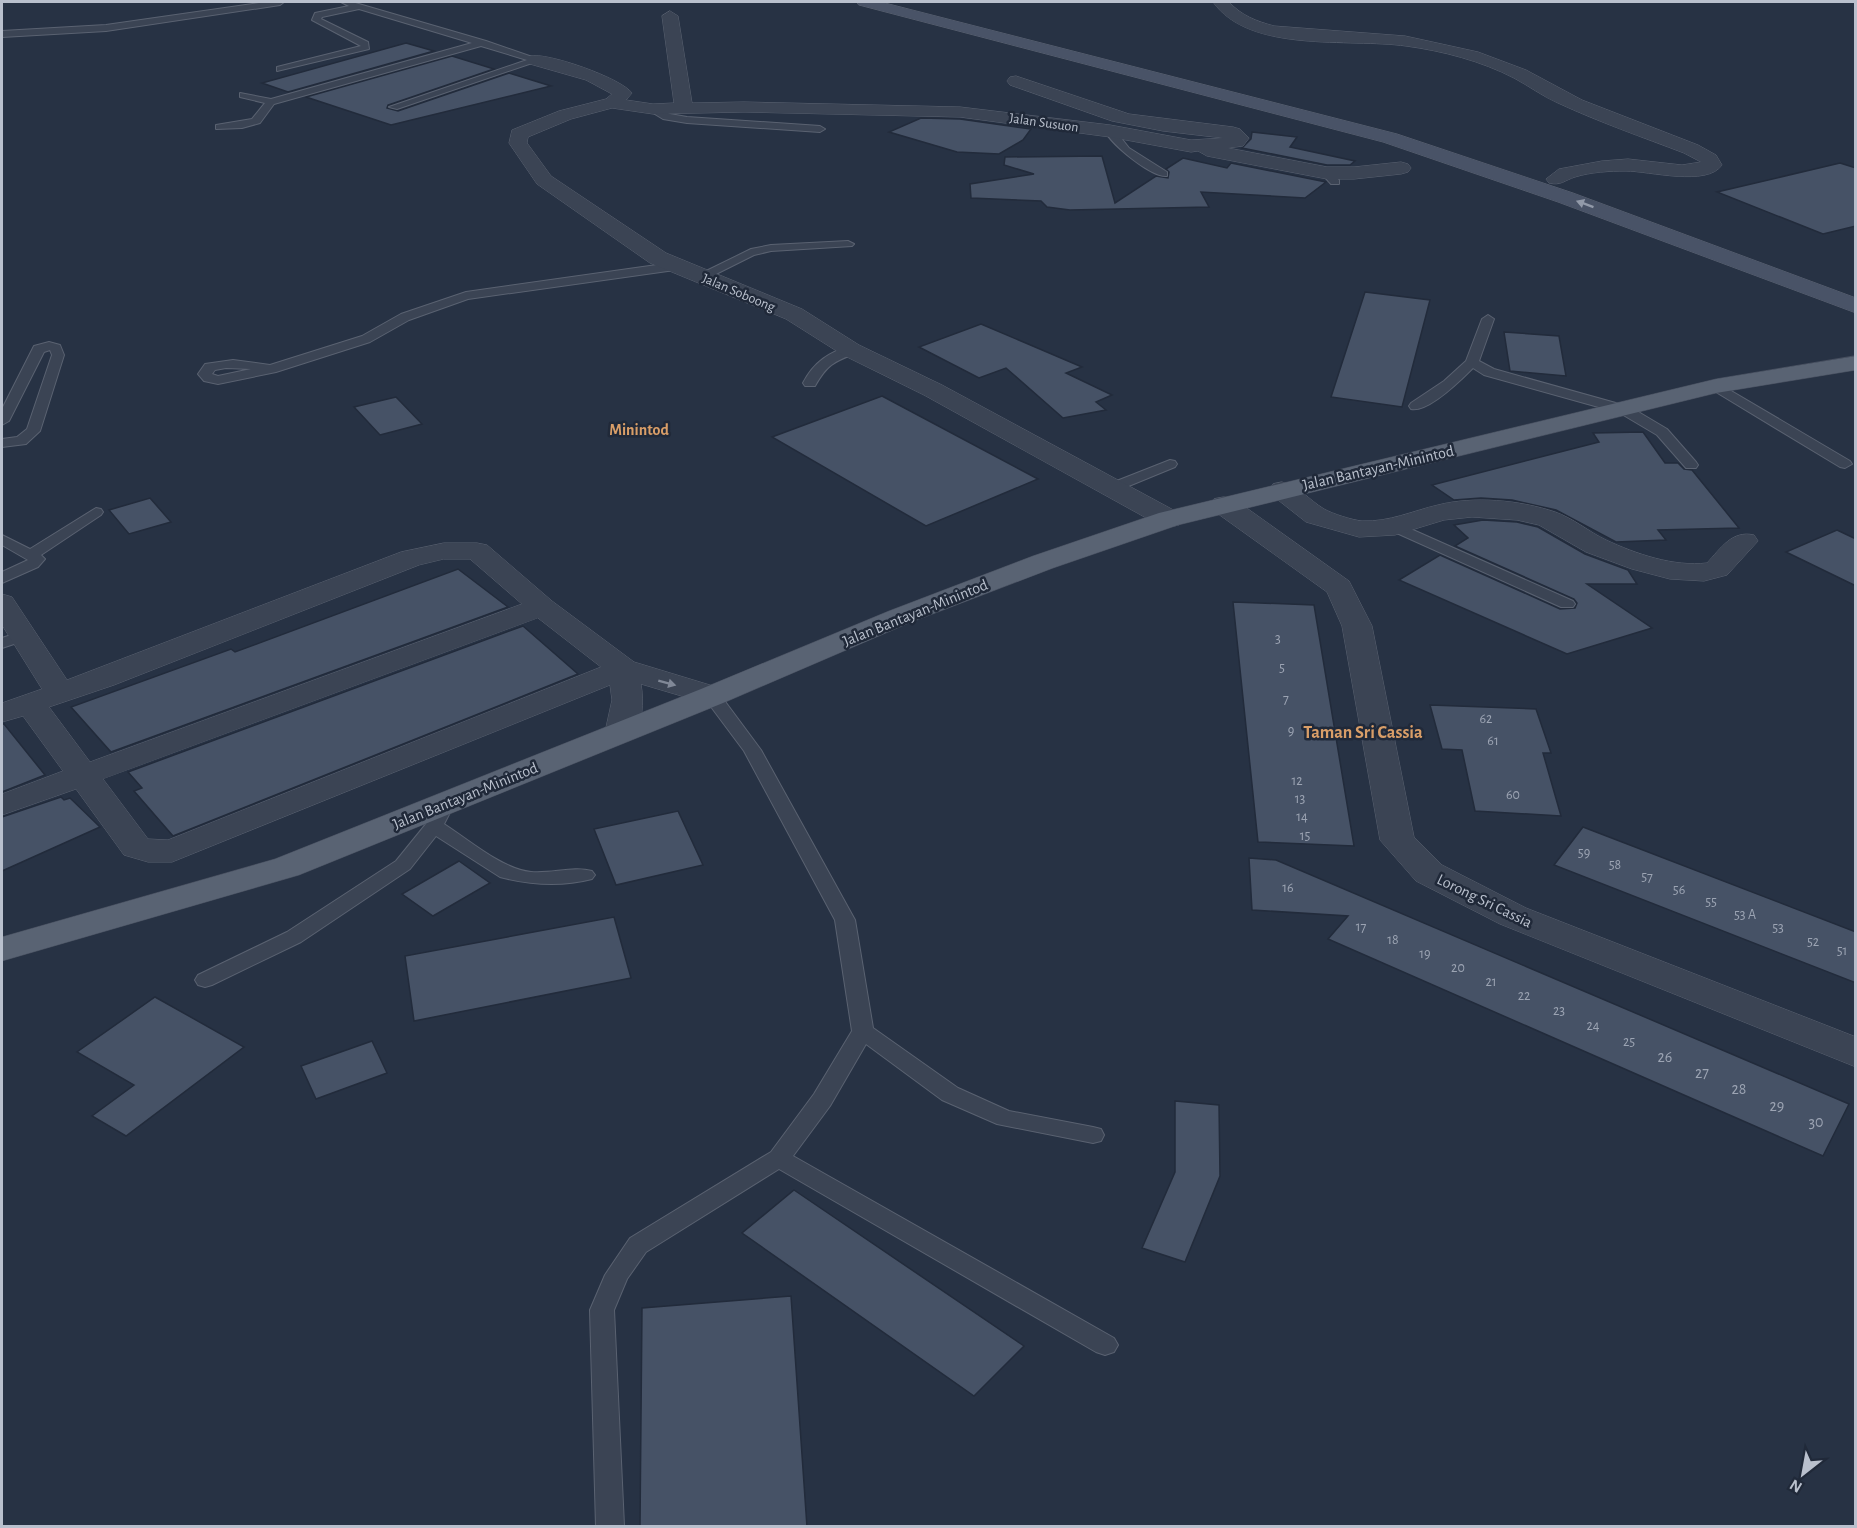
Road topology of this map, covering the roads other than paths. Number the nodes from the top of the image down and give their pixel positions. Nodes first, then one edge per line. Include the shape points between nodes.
1 (280, 2) edge
2 (345, 2) edge
3 (865, 2) edge
4 (908, 2) edge
5 (1221, 2) edge
6 (356, 7) junction
7 (670, 16) dead end
8 (2, 34) edge
9 (483, 43) junction
10 (536, 60) junction
11 (280, 69) dead end
12 (1017, 81) dead end
13 (243, 95) dead end
14 (271, 102) junction
15 (612, 103) junction
16 (394, 107) dead end
17 (653, 109) junction
18 (685, 109) junction
19 (220, 127) dead end
20 (820, 129) dead end
21 (1110, 131) junction
22 (1191, 146) junction
23 (1401, 168) dead end
24 (1163, 174) dead end
25 (1556, 179) junction
26 (848, 244) dead end
27 (678, 266) junction
28 (702, 276) junction
29 (1856, 293) edge
30 (1856, 306) edge
31 (1488, 319) dead end
32 (851, 350) junction
33 (1472, 362) junction
34 (1856, 363) edge
35 (271, 369) dead end
36 (810, 383) dead end
37 (1716, 386) junction
38 (1416, 406) dead end
39 (1625, 410) junction
40 (2, 421) edge
41 (2, 443) edge
42 (1170, 464) dead end
43 (1845, 464) dead end
44 (1691, 465) dead end
45 (1114, 488) junction
46 (1282, 490) junction
47 (1224, 505) junction
48 (96, 512) dead end
49 (1168, 519) junction
50 (1395, 527) junction
51 (2, 539) edge
52 (1744, 541) dead end
53 (31, 555) junction
54 (2, 578) edge
55 (2, 603) edge
56 (1567, 604) dead end
57 (542, 607) junction
58 (12, 639) edge
59 (623, 669) junction
60 (712, 696) junction
61 (30, 704) edge
62 (621, 732) junction
63 (84, 776) junction
64 (2, 805) edge
65 (440, 814) junction
66 (585, 875) dead end
67 (2, 949) edge
68 (205, 980) dead end
69 (863, 1031) junction
70 (1856, 1053) edge
71 (1093, 1135) dead end
72 (778, 1158) junction
73 (1105, 1346) dead end
74 (610, 1527) edge

1 - 8 lane via 106,28
2 - 6 lane
30 -> 3 main road via 1659,231 1390,138
4 - 25 main road via 1316,106
5 - 25 street via 1226,11 1252,25 1290,33 1420,43 1491,61 1558,96 1691,149 1712,165 1688,170 1609,165
6 - 9 lane
6 - 11 lane via 318,15 316,20 366,47
7 - 18 street
9 - 10 lane
9 - 14 lane
10 - 15 street via 592,76 614,87 622,93
10 - 16 lane
12 - 22 street, Jalan Susuon via 1096,111 1233,133 1240,138 1236,142
13 - 14 lane
14 - 19 lane via 256,121
15 - 17 street, Jalan Susuon
15 - 27 street, Jalan Soboong via 539,124 519,134 518,143 544,180 658,258
17 - 18 street, Jalan Susuon
17 - 20 lane via 667,117 687,120
18 - 21 street, Jalan Susuon via 960,112
21 - 22 street, Jalan Susuon
21 - 24 lane via 1121,147
22 - 23 street via 1331,177
25 - 29 main road
26 - 28 lane via 751,252
27 - 28 street, Jalan Soboong
27 - 35 lane via 466,296 405,317 366,339
28 - 32 street, Jalan Soboong via 794,315
31 - 33 lane
32 - 36 lane via 824,361
32 - 45 street, Jalan Soboong
33 - 38 lane via 1449,384
33 - 39 lane via 1489,372
34 - 37 main road, Jalan Bantayan-Minintod
37 - 39 main road, Jalan Bantayan-Minintod
37 - 43 lane
39 - 44 lane via 1662,432
39 - 46 main road, Jalan Bantayan-Minintod
40 - 41 lane via 39,349 55,348 58,355 33,431 21,441
42 - 45 lane
45 - 49 street, Jalan Soboong
46 - 47 main road, Jalan Bantayan-Minintod
46 - 50 street via 1316,516 1359,529
47 - 49 main road, Jalan Bantayan-Minintod
47 - 70 street, Lorong Sri Cassia via 1339,587 1357,626 1397,840 1430,873 1513,916
48 - 53 lane
49 - 60 main road, Jalan Bantayan-Minintod via 899,617
50 - 52 street via 1441,512 1472,508 1516,512 1547,518 1596,546 1642,563 1693,571 1717,569
50 - 56 lane
51 - 53 lane
53 - 54 lane via 37,559 33,564
55 - 58 street
57 - 59 street
57 - 61 street via 477,551 444,550 411,558
57 - 63 street
58 - 61 street
59 -> 60 street
59 - 62 street via 628,700
59 - 63 street via 172,851 136,847
60 - 62 main road, Jalan Bantayan-Minintod
60 - 69 lane via 752,750 845,920
61 - 63 street
62 - 65 main road, Jalan Bantayan-Minintod
63 - 64 street
65 - 66 lane via 507,873 546,879
65 - 67 main road, Jalan Bantayan-Minintod via 287,867
65 - 68 lane via 403,866 294,937
69 - 71 lane via 950,1094 1005,1118
69 - 72 lane via 822,1100
72 - 73 lane
72 - 74 lane via 638,1245 617,1275 603,1310

